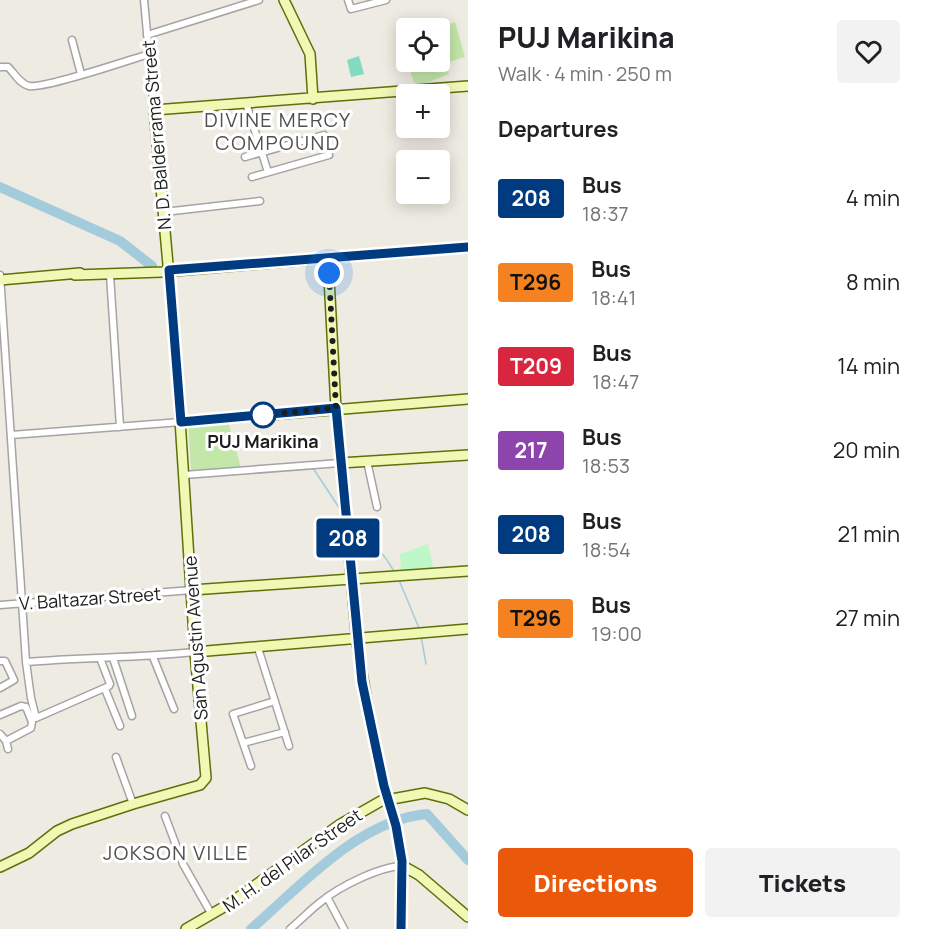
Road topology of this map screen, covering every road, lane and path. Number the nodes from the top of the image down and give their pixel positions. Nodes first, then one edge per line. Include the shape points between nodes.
1 (144, 0) edge
2 (259, 0) edge
3 (284, 0) edge
4 (348, 0) edge
5 (386, 0) edge
6 (147, 35) junction
7 (72, 40) dead end
8 (149, 54) junction
9 (3, 67) edge
10 (81, 74) junction
11 (468, 86) edge
12 (313, 99) junction
13 (246, 103) junction
14 (154, 110) junction
15 (262, 152) junction
16 (245, 157) dead end
17 (268, 172) junction
18 (252, 177) dead end
19 (260, 201) dead end
20 (164, 212) junction
21 (468, 247) edge
22 (328, 259) junction
23 (169, 270) junction
24 (0, 275) edge
25 (75, 275) junction
26 (110, 275) junction
27 (0, 280) edge
28 (468, 399) edge
29 (336, 408) junction
30 (181, 422) junction
31 (120, 427) junction
32 (11, 435) junction
33 (468, 455) edge
34 (367, 461) junction
35 (340, 463) junction
36 (184, 475) junction
37 (377, 507) dead end
38 (468, 571) edge
39 (351, 578) junction
40 (192, 590) junction
41 (22, 603) junction
42 (0, 605) edge
43 (468, 629) edge
44 (357, 640) junction
45 (258, 648) junction
46 (195, 652) junction
47 (153, 657) junction
48 (100, 658) junction
49 (113, 658) junction
50 (0, 661) edge
51 (26, 662) junction
52 (0, 688) edge
53 (105, 689) junction
54 (275, 701) junction
55 (174, 709) dead end
56 (0, 715) edge
57 (132, 716) dead end
58 (120, 726) dead end
59 (285, 732) junction
60 (0, 734) edge
61 (6, 741) junction
62 (243, 743) junction
63 (289, 746) dead end
64 (8, 749) dead end
65 (116, 757) dead end
66 (251, 766) dead end
67 (387, 799) junction
68 (133, 804) junction
69 (468, 810) edge
70 (165, 816) dead end
71 (403, 866) junction
72 (0, 867) edge
73 (327, 897) junction
74 (212, 915) junction
75 (468, 917) edge
76 (186, 929) edge
77 (291, 929) edge
78 (344, 929) edge
79 (401, 929) edge

1 - 6 street, N. D. Balderrama Street
2 - 6 street
3 - 12 street via 310,54
4 - 5 street via 351,9
6 - 8 street, N. D. Balderrama Street
7 - 10 street
8 - 10 street
8 - 14 street, N. D. Balderrama Street
9 - 10 street via 32,87
11 - 12 street
12 - 13 street
13 - 14 street
13 - 15 street
14 - 20 street, N. D. Balderrama Street
15 - 16 street
15 - 17 street
15 - 17 street via 324,135 329,155
17 - 18 street
19 - 20 street
20 - 23 street, N. D. Balderrama Street
21 - 22 street
22 - 23 street
22 - 29 street
23 - 25 street
23 - 26 street
23 - 30 street, San Agustin Avenue
24 - 27 street
25 - 26 street
25 - 27 street
26 - 31 street
27 - 32 street
28 - 29 street
29 - 30 street
29 - 35 street
30 - 31 street
30 - 36 street, San Agustin Avenue
31 - 32 street
32 - 41 street
33 - 34 street
34 - 35 street
34 - 37 street
35 - 36 street
35 - 39 street
36 - 40 street, San Agustin Avenue
38 - 39 street, V. Baltazar Street
39 - 40 street, V. Baltazar Street
39 - 44 street
40 - 41 street, V. Baltazar Street
40 - 46 street, San Agustin Avenue
41 - 42 street, V. Baltazar Street
41 - 51 street
43 - 44 street
44 - 45 street
44 - 67 street via 362,684
45 - 46 street
45 - 54 street
46 - 47 street
46 - 68 street, San Agustin Avenue via 205,781
47 - 49 street
47 - 55 street
48 - 49 street
48 - 51 street
48 - 53 street via 110,684
49 - 57 street
50 - 52 street via 5,661 14,680
51 - 53 street via 36,718
53 - 58 street
54 - 59 street
54 - 62 street via 233,714
56 - 61 street via 26,707 32,722 31,728
59 - 62 street
59 - 63 street
60 - 61 street
61 - 64 street
62 - 66 street
65 - 68 street
67 - 69 street, M. H. del Pilar Street via 425,794 449,799
67 - 71 street
67 - 74 street, M. H. del Pilar Street via 339,825
68 - 72 street, San Agustin Avenue via 63,828 29,853
70 - 74 street via 183,864
71 - 73 street via 389,867
71 - 75 street
71 - 79 street
73 - 77 street
73 - 78 street
74 - 76 street, M. H. del Pilar Street

